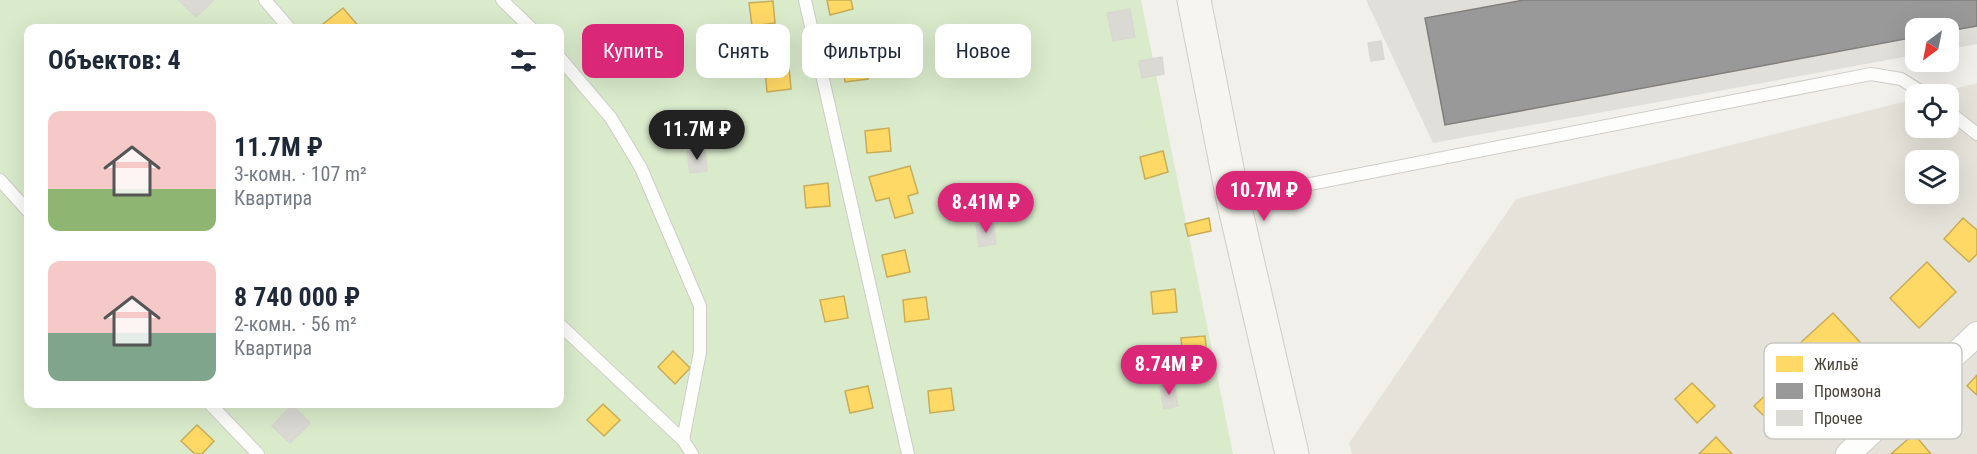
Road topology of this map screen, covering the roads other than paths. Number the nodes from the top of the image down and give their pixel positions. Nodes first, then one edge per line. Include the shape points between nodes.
1 (264, 0) edge
2 (502, 0) edge
3 (805, 0) edge
4 (1194, 0) edge
5 (285, 24) edge
6 (527, 24) edge
7 (564, 63) edge
8 (1909, 84) edge
9 (1959, 120) edge
10 (1977, 134) edge
11 (0, 180) edge
12 (1233, 199) junction
13 (24, 207) edge
14 (564, 329) edge
15 (1977, 334) edge
16 (1962, 348) edge
17 (214, 408) edge
18 (1864, 439) edge
19 (683, 440) junction
20 (258, 454) edge
21 (692, 454) edge
22 (908, 454) edge
23 (1292, 454) edge
24 (1848, 454) edge

1 - 5 lane
2 - 6 lane
3 - 22 lane
4 - 12 street
7 - 19 lane via 611,118 641,168 700,306 700,352
8 - 12 lane via 1871,74
9 - 10 lane
11 - 13 lane
12 - 23 street
14 - 19 lane
15 - 16 street
17 - 20 lane
18 - 24 street
19 - 21 lane

